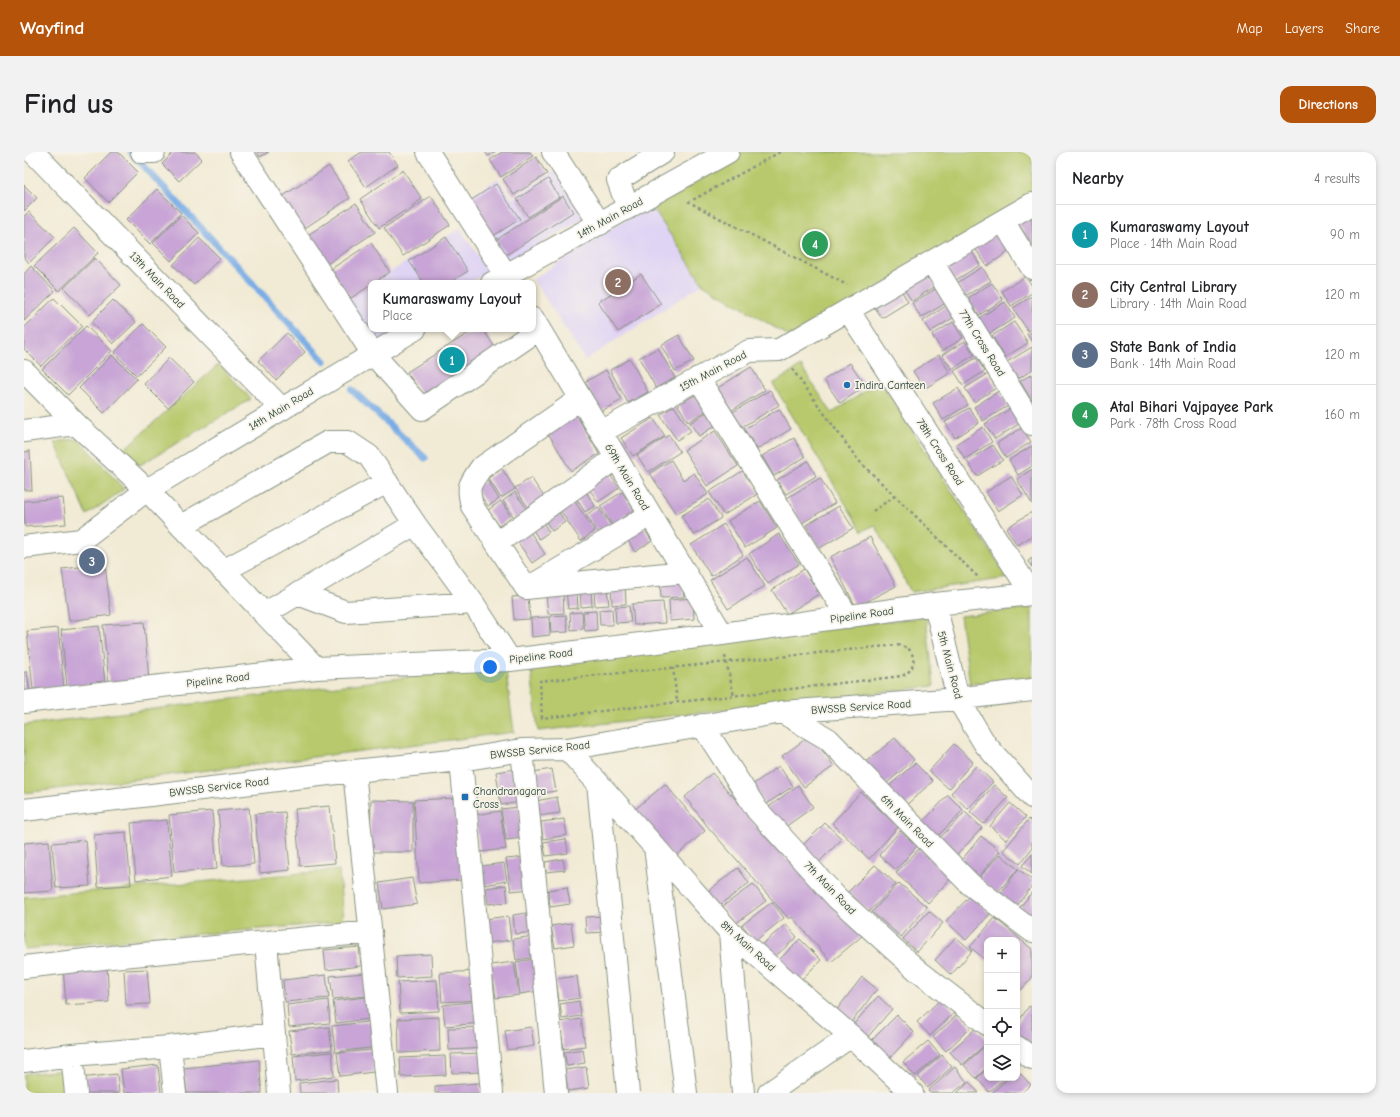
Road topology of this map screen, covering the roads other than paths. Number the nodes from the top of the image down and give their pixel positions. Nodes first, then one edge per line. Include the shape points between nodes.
1 (33, 152) edge
2 (142, 152) edge
3 (154, 152) edge
4 (241, 152) edge
5 (428, 152) edge
6 (553, 152) edge
7 (663, 152) edge
8 (728, 152) edge
9 (1032, 204) edge
10 (628, 208) junction
11 (1003, 221) junction
12 (600, 224) junction
13 (932, 262) junction
14 (1032, 268) edge
15 (503, 280) edge
16 (848, 310) junction
17 (536, 324) edge
18 (410, 332) edge
19 (525, 332) edge
20 (373, 354) junction
21 (24, 370) edge
22 (698, 378) junction
23 (580, 399) junction
24 (282, 409) junction
25 (76, 424) junction
26 (1032, 424) edge
27 (24, 430) edge
28 (601, 432) junction
29 (616, 458) junction
30 (387, 482) junction
31 (146, 490) junction
32 (650, 514) junction
33 (415, 524) junction
34 (181, 526) junction
35 (497, 543) junction
36 (24, 547) edge
37 (223, 571) junction
38 (685, 572) junction
39 (526, 588) junction
40 (298, 594) junction
41 (1032, 594) edge
42 (473, 603) junction
43 (935, 604) junction
44 (264, 614) junction
45 (848, 617) junction
46 (722, 634) junction
47 (510, 660) junction
48 (316, 668) junction
49 (1032, 690) edge
50 (958, 699) junction
51 (24, 702) edge
52 (782, 712) junction
53 (702, 725) junction
54 (567, 749) junction
55 (522, 750) junction
56 (461, 760) junction
57 (354, 771) junction
58 (598, 783) junction
59 (1032, 797) edge
60 (24, 810) edge
61 (655, 847) junction
62 (1032, 931) edge
63 (370, 932) junction
64 (730, 932) junction
65 (266, 942) junction
66 (24, 967) edge
67 (984, 1022) edge
68 (274, 1034) junction
69 (851, 1036) junction
70 (170, 1047) junction
71 (1020, 1049) edge
72 (72, 1055) junction
73 (1032, 1058) edge
74 (24, 1061) edge
75 (76, 1093) edge
76 (175, 1093) edge
77 (279, 1093) edge
78 (387, 1093) edge
79 (492, 1093) edge
80 (556, 1093) edge
81 (628, 1093) edge
82 (686, 1093) edge
83 (743, 1093) edge
84 (769, 1093) edge
85 (912, 1093) edge

1 - 24 street, 13th Main Road
2 - 3 street
4 - 20 street
5 - 15 street
6 - 12 street
7 - 10 street via 618,180
8 - 10 street, 14th Main Road
9 - 11 street, 15th Main Road
10 - 12 street, 14th Main Road
11 - 13 street, 15th Main Road
11 - 14 street
12 - 15 street, 14th Main Road
13 - 16 street, 15th Main Road
13 - 26 street, 77th Cross Road
16 - 22 street, 15th Main Road via 779,350 750,351
16 - 41 street, 78th Cross Road
17 - 23 street, 69th Main Road
18 - 20 street, 14th Main Road
19 - 20 street via 422,409
20 - 24 street, 14th Main Road
21 - 25 street
22 - 28 street, 15th Main Road
22 - 45 street
23 - 28 street, 69th Main Road
23 - 35 street via 481,468 471,481 469,491 472,506
24 - 31 street, 14th Main Road
25 - 27 street
25 - 31 street
28 - 29 street, 69th Main Road
29 - 32 street, 69th Main Road
29 - 35 street
30 - 33 street
30 - 34 street via 369,456 348,442 328,442
30 - 37 street
31 - 34 street
31 - 36 street, 14th Main Road via 81,540
32 - 38 street, 69th Main Road
32 - 39 street
33 - 40 street
33 - 42 street
34 - 37 street
35 - 39 street
37 - 44 street
38 - 39 street
38 - 46 street, 69th Main Road
40 - 42 street via 346,612
40 - 44 street
41 - 43 street, Pipeline Road
42 - 47 street
43 - 45 street, Pipeline Road
43 - 50 street, 5th Main Road
44 - 48 street
45 - 46 street, Pipeline Road
46 - 47 street, Pipeline Road
47 - 48 street, Pipeline Road
48 - 51 street, Pipeline Road
49 - 50 street, BWSSB Service Road
50 - 52 street, BWSSB Service Road
50 - 59 street, 5th Main Road via 984,744
52 - 53 street, BWSSB Service Road
52 - 62 street, 6th Main Road via 828,738 970,884
53 - 54 street, BWSSB Service Road
53 - 67 street, 7th Main Road via 757,810 837,898 917,970
54 - 55 street, BWSSB Service Road
54 - 58 street, 8th Main Road
55 - 56 street, BWSSB Service Road
55 - 80 street
56 - 57 street, BWSSB Service Road
56 - 79 street
57 - 60 street, BWSSB Service Road
57 - 63 street
58 - 61 street, 8th Main Road
58 - 81 street
61 - 64 street, 8th Main Road
61 - 82 street
63 - 65 street
63 - 78 street
64 - 69 street, 8th Main Road
64 - 83 street
65 - 66 street
65 - 68 street
68 - 70 street
68 - 77 street
69 - 84 street
69 - 85 street, 8th Main Road
70 - 72 street
70 - 76 street
71 - 73 street
72 - 74 street
72 - 75 street

